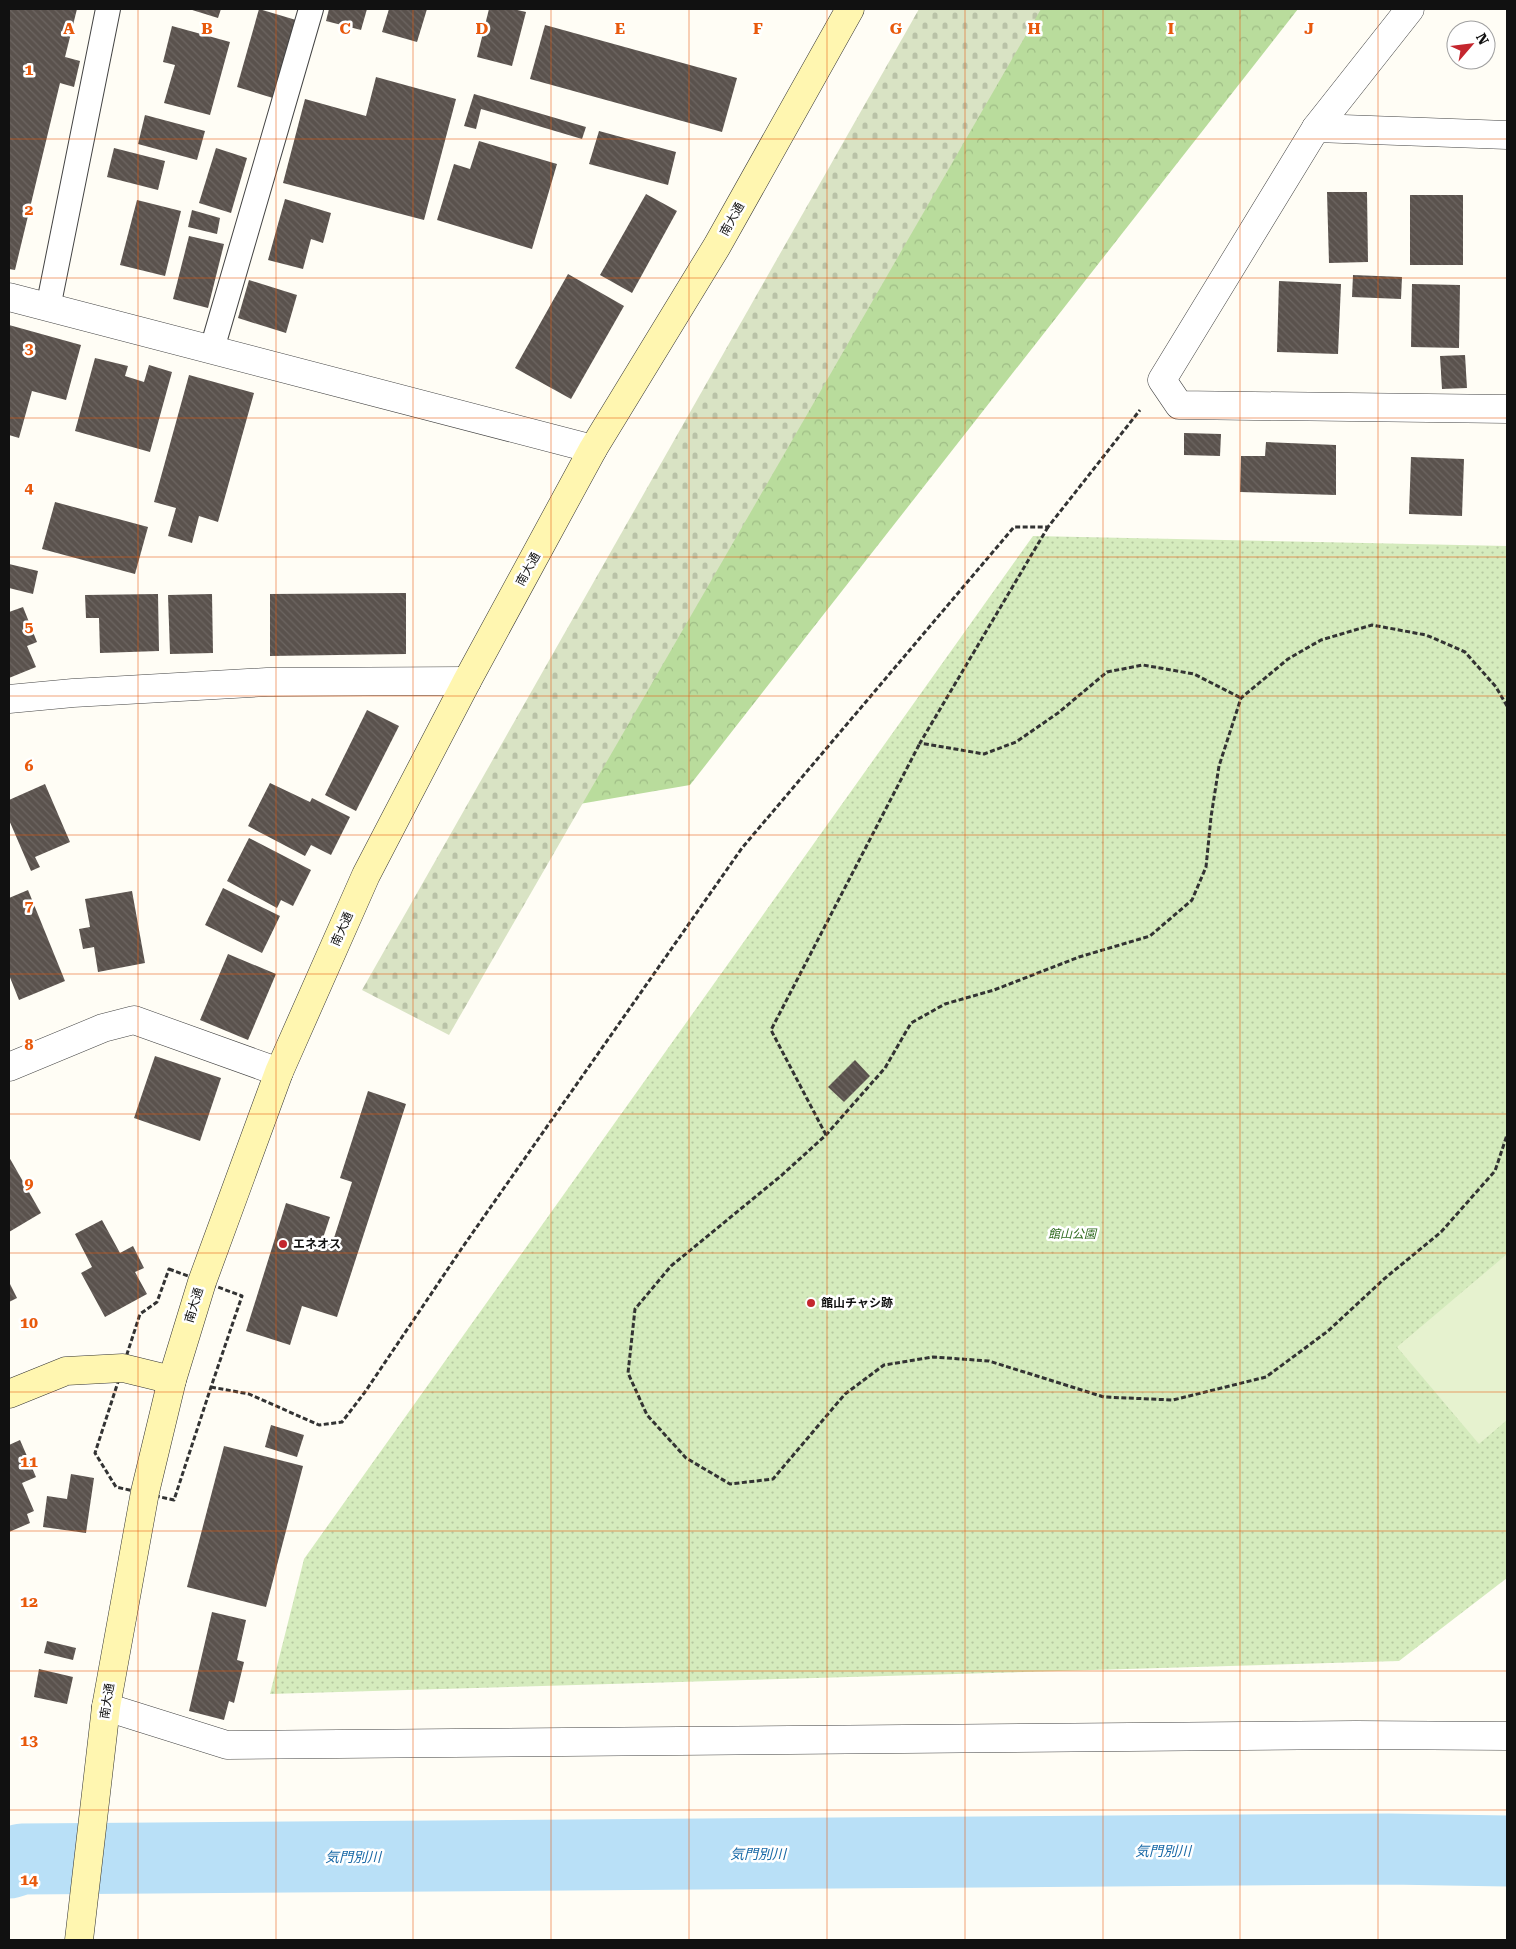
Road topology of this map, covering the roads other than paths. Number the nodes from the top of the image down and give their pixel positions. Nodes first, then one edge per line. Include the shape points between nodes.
1 (108, 9) edge
2 (310, 9) edge
3 (850, 9) edge
4 (1410, 9) edge
5 (1316, 128) junction
6 (1507, 135) edge
7 (9, 297) edge
8 (48, 308) junction
9 (212, 350) junction
10 (1507, 409) edge
11 (594, 449) junction
12 (467, 681) junction
13 (9, 699) edge
14 (9, 1067) edge
15 (279, 1072) junction
16 (172, 1380) junction
17 (9, 1394) edge
18 (106, 1707) junction
19 (1507, 1736) edge
20 (79, 1938) edge

1 - 8 lane
2 - 9 lane
3 - 11 street, 南大通 via 717,246
4 - 5 street
5 - 6 street
5 - 10 street via 1162,380 1179,405
7 - 8 street
8 - 9 street
9 - 11 street
11 - 12 street, 南大通
12 - 13 street via 267,682 73,692
12 - 15 street, 南大通 via 366,874
14 - 15 street via 103,1028 134,1020
15 - 16 street, 南大通 via 202,1282
16 - 17 street via 123,1368 66,1371
16 - 18 street, 南大通 via 143,1502
18 - 19 street via 227,1745
18 - 20 street, 南大通

